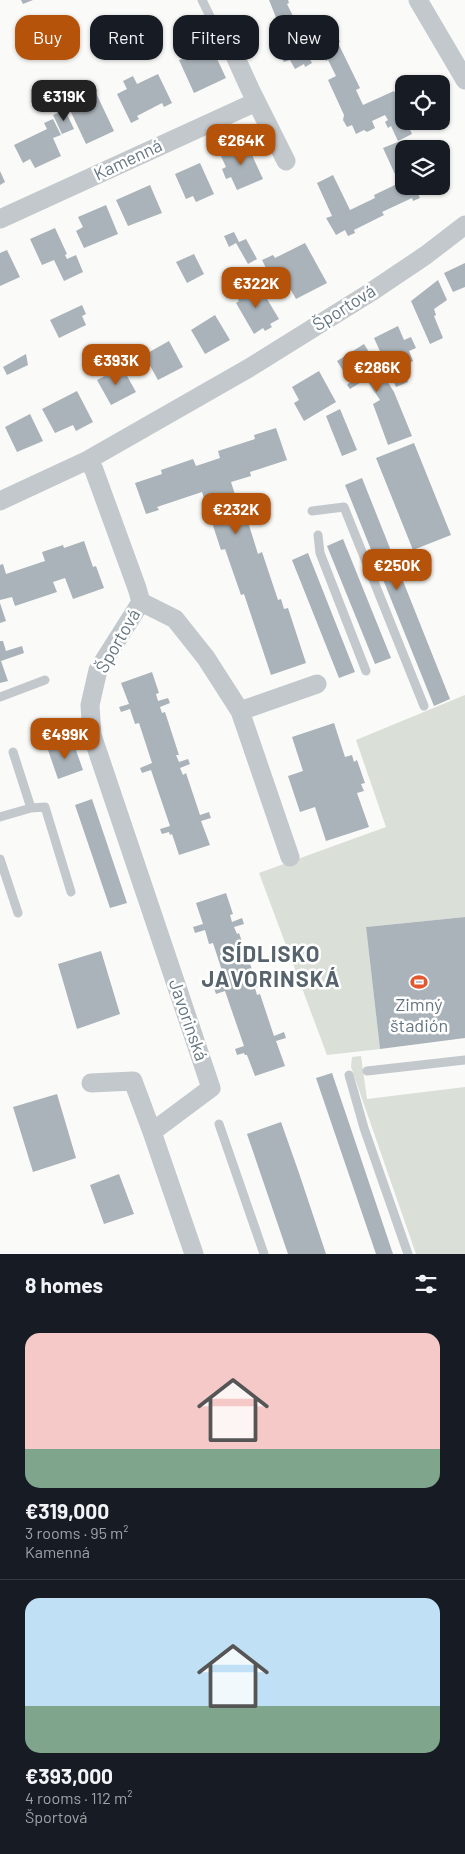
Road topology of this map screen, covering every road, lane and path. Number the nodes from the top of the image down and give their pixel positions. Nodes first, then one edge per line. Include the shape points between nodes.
1 (202, 0) edge
2 (418, 0) edge
3 (209, 15) edge
4 (237, 60) edge
5 (465, 80) edge
6 (256, 102) junction
7 (286, 161) dead end
8 (0, 219) edge
9 (465, 225) edge
10 (88, 460) junction
11 (0, 501) edge
12 (312, 511) dead end
13 (318, 535) dead end
14 (141, 602) junction
15 (366, 671) dead end
16 (45, 680) dead end
17 (317, 684) dead end
18 (0, 697) edge
19 (424, 706) dead end
20 (240, 711) junction
21 (14, 752) dead end
22 (32, 808) junction
23 (0, 817) edge
24 (290, 857) dead end
25 (0, 859) edge
26 (140, 882) joint
27 (71, 892) dead end
28 (18, 914) dead end
29 (465, 1060) edge
30 (367, 1071) dead end
31 (349, 1075) dead end
32 (91, 1083) dead end
33 (219, 1124) dead end
34 (152, 1132) junction
35 (194, 1254) edge
36 (264, 1254) edge
37 (408, 1254) edge

1 - 3 lane
2 - 5 street
4 - 6 street
6 - 7 street
6 - 8 street, Kamenná
9 - 10 street, Športová via 426,255 317,326
10 - 11 street, Športová
10 - 14 street, Športová
12 - 19 lane via 344,507
13 - 15 lane via 320,553
14 - 20 street via 175,619 206,658
14 - 26 street, Športová via 98,670 90,705 92,735
16 - 18 lane
17 - 20 street
20 - 24 street
21 - 22 lane
22 - 23 lane
22 - 27 lane via 45,807
25 - 28 lane
26 - 34 street, Javorinská via 211,1088
29 - 30 lane
31 - 37 lane
32 - 34 street via 133,1082
33 - 36 lane
34 - 35 street

